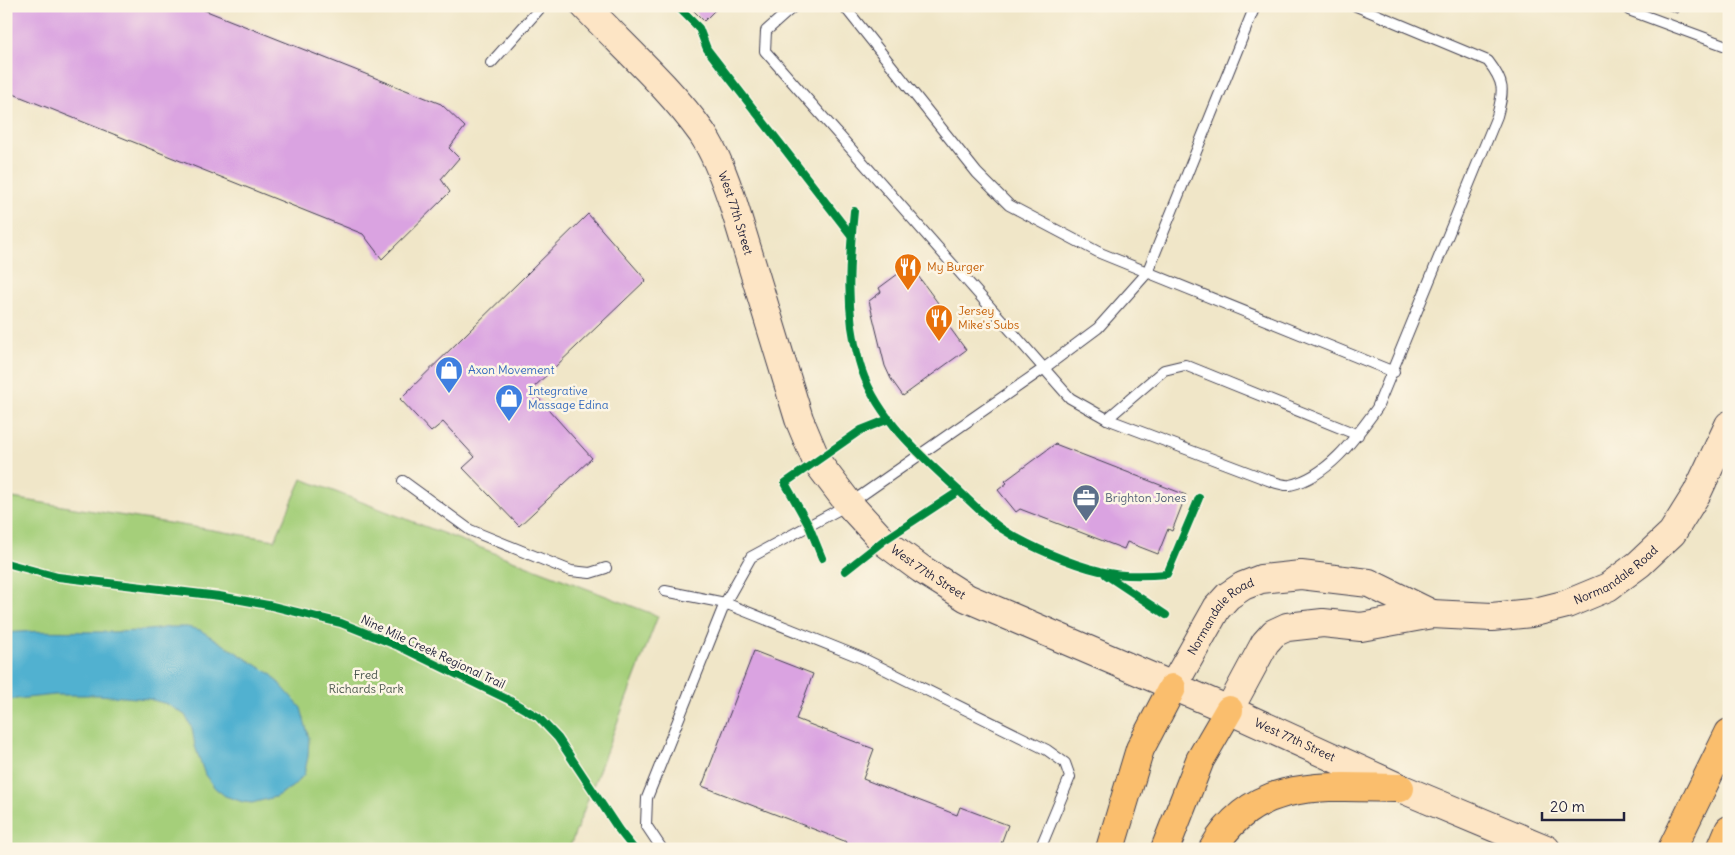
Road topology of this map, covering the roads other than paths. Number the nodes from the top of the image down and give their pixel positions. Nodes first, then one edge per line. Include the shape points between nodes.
1 (542, 6) edge
2 (586, 6) edge
3 (794, 6) edge
4 (844, 6) edge
5 (1254, 6) edge
6 (1356, 6) edge
7 (1627, 6) edge
8 (1729, 47) edge
9 (491, 63) dead end
10 (1147, 273) junction
11 (1043, 369) junction
12 (1394, 372) junction
13 (1107, 419) junction
14 (1729, 425) edge
15 (1358, 435) junction
16 (403, 481) dead end
17 (849, 504) junction
18 (606, 568) dead end
19 (665, 591) dead end
20 (725, 603) junction
21 (1432, 614) junction
22 (1172, 688) junction
23 (1229, 710) junction
24 (1729, 733) edge
25 (1400, 788) junction
26 (1729, 830) edge
27 (662, 849) edge
28 (1040, 849) edge
29 (1110, 849) edge
30 (1165, 849) edge
31 (1213, 849) edge
32 (1546, 849) edge
33 (1672, 849) edge
34 (1721, 849) edge

1 - 9 lane
2 - 17 street, West 77th Street via 679,106 702,134 721,168 798,419 817,462
3 - 11 lane via 766,31 765,51
4 - 10 lane via 977,173 1009,206 1100,253
5 - 10 lane
6 - 12 lane via 1488,61 1499,75 1503,92 1498,116
7 - 8 lane via 1629,10
10 - 11 lane via 1098,328
10 - 12 lane
11 - 13 lane via 1070,398
11 - 17 lane
12 - 15 lane via 1377,408
13 - 15 lane via 1289,486 1318,474
13 - 15 lane via 1164,370 1186,365
14 - 21 street, Normandale Road via 1697,493 1672,533 1608,587 1567,604 1531,613 1492,617
16 - 18 lane via 470,530 571,571 590,573
17 - 20 lane via 751,557
17 - 22 street, West 77th Street via 884,541 967,598
19 - 20 lane
20 - 27 lane via 646,798 646,825
20 - 28 lane via 862,658 1047,750 1065,763 1070,777
21 - 22 street, Normandale Road via 1369,583 1301,575 1261,579 1228,596 1218,608
21 - 23 street, Normandale Road via 1361,627 1323,623 1287,627 1274,633 1265,643
22 - 23 street, West 77th Street
22 - 29 highway via 1140,749
23 - 25 street, West 77th Street
23 - 30 highway via 1200,760
24 - 33 highway
25 - 31 highway via 1314,787 1276,795 1248,808
25 - 32 street, West 77th Street
26 - 34 highway

